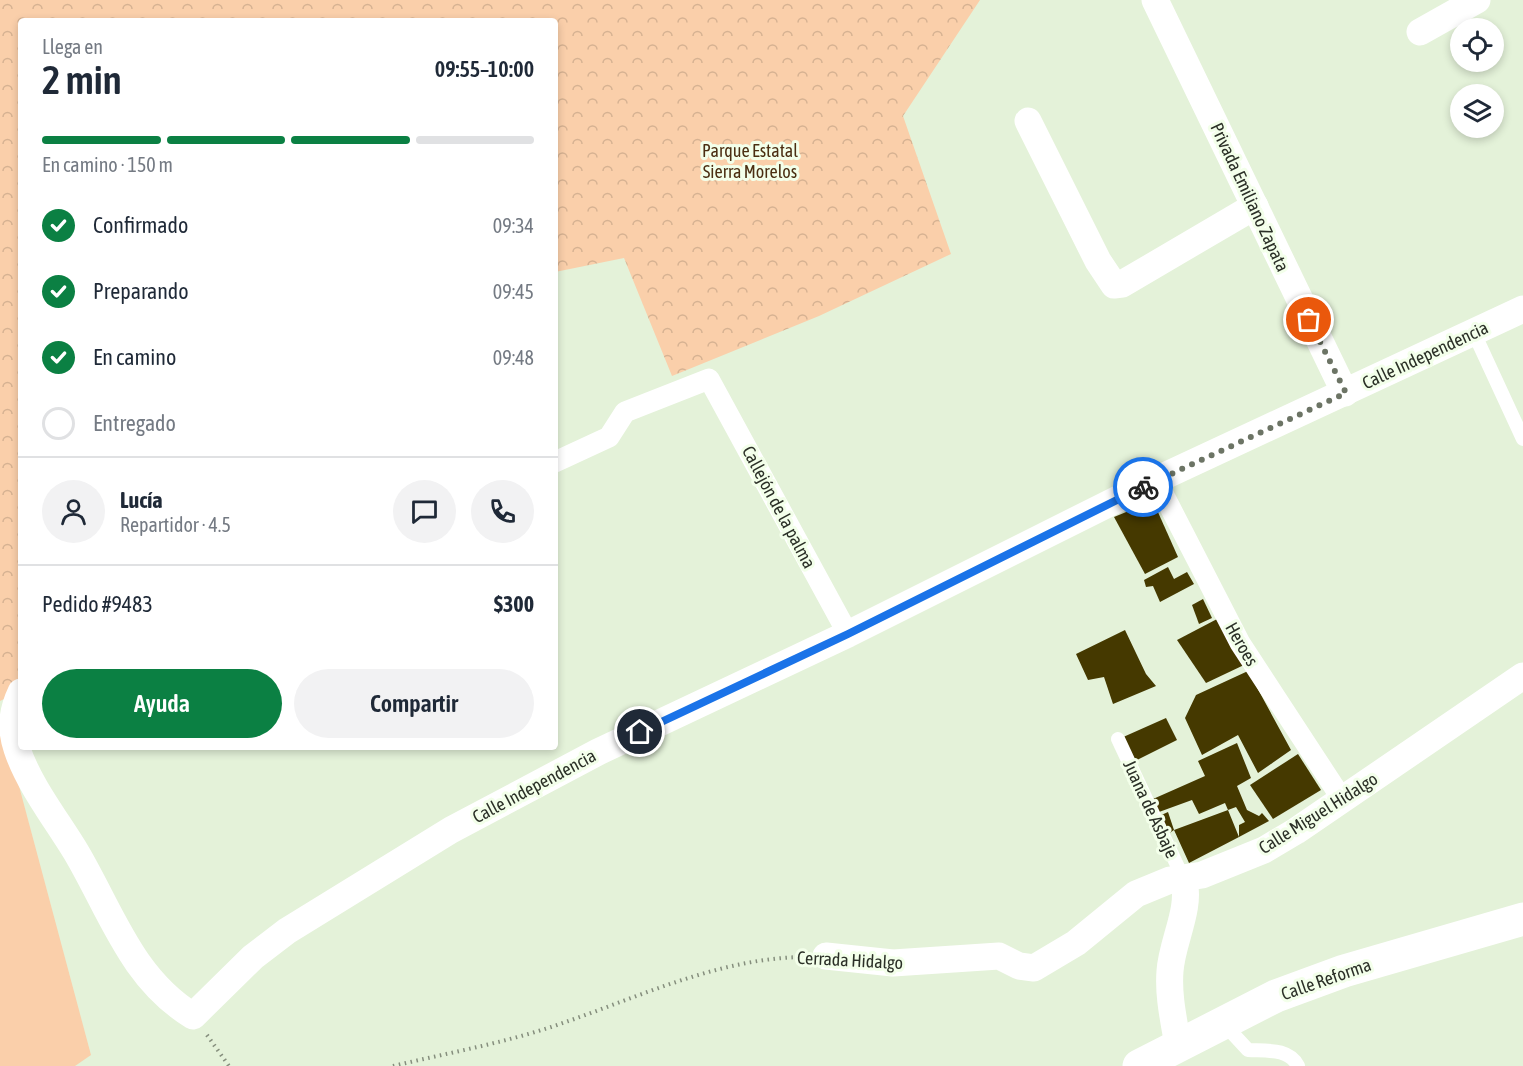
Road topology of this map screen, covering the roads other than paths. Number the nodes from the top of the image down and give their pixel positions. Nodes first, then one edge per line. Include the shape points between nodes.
1 (1155, 0) edge
2 (1477, 0) edge
3 (1420, 32) dead end
4 (1028, 121) dead end
5 (1255, 206) junction
6 (1523, 309) edge
7 (1473, 333) junction
8 (1346, 393) junction
9 (1523, 439) edge
10 (558, 461) edge
11 (1156, 480) junction
12 (848, 634) junction
13 (1523, 676) edge
14 (18, 698) edge
15 (1118, 739) dead end
16 (1342, 799) junction
17 (1185, 889) junction
18 (1523, 919) edge
19 (826, 956) road end
20 (1222, 1022) junction
21 (1178, 1046) junction
22 (1139, 1066) edge
23 (1298, 1066) edge

1 - 5 street, Privada Emiliano Zapata
2 - 3 street
4 - 5 street via 1098,261 1114,285 1122,284
5 - 8 street, Privada Emiliano Zapata
6 - 7 street, Calle Independencia
7 - 8 street, Calle Independencia
7 - 9 lane
8 - 11 street, Calle Independencia
10 - 12 street, Callejón de la palma via 609,437 625,412 704,379 711,381
11 - 12 street, Calle Independencia
11 - 16 street, Heroes via 1240,643
12 - 14 street, Calle Independencia via 598,752 451,830 287,931 253,957 193,1016 166,998 139,966 29,774 12,727
13 - 16 street, Calle Miguel Hidalgo
15 - 17 lane, Juana de Asbaje
16 - 17 street, Calle Miguel Hidalgo via 1264,850 1202,875
17 - 19 street, Cerrada Hidalgo via 1170,880 1136,894 1076,943 1034,968 999,956 893,963
17 - 21 street via 1170,969
18 - 20 street, Calle Reforma via 1344,971 1276,996
20 - 21 street, Calle Reforma
20 - 23 lane via 1248,1050 1283,1052 1295,1059
21 - 22 street, Calle Reforma

